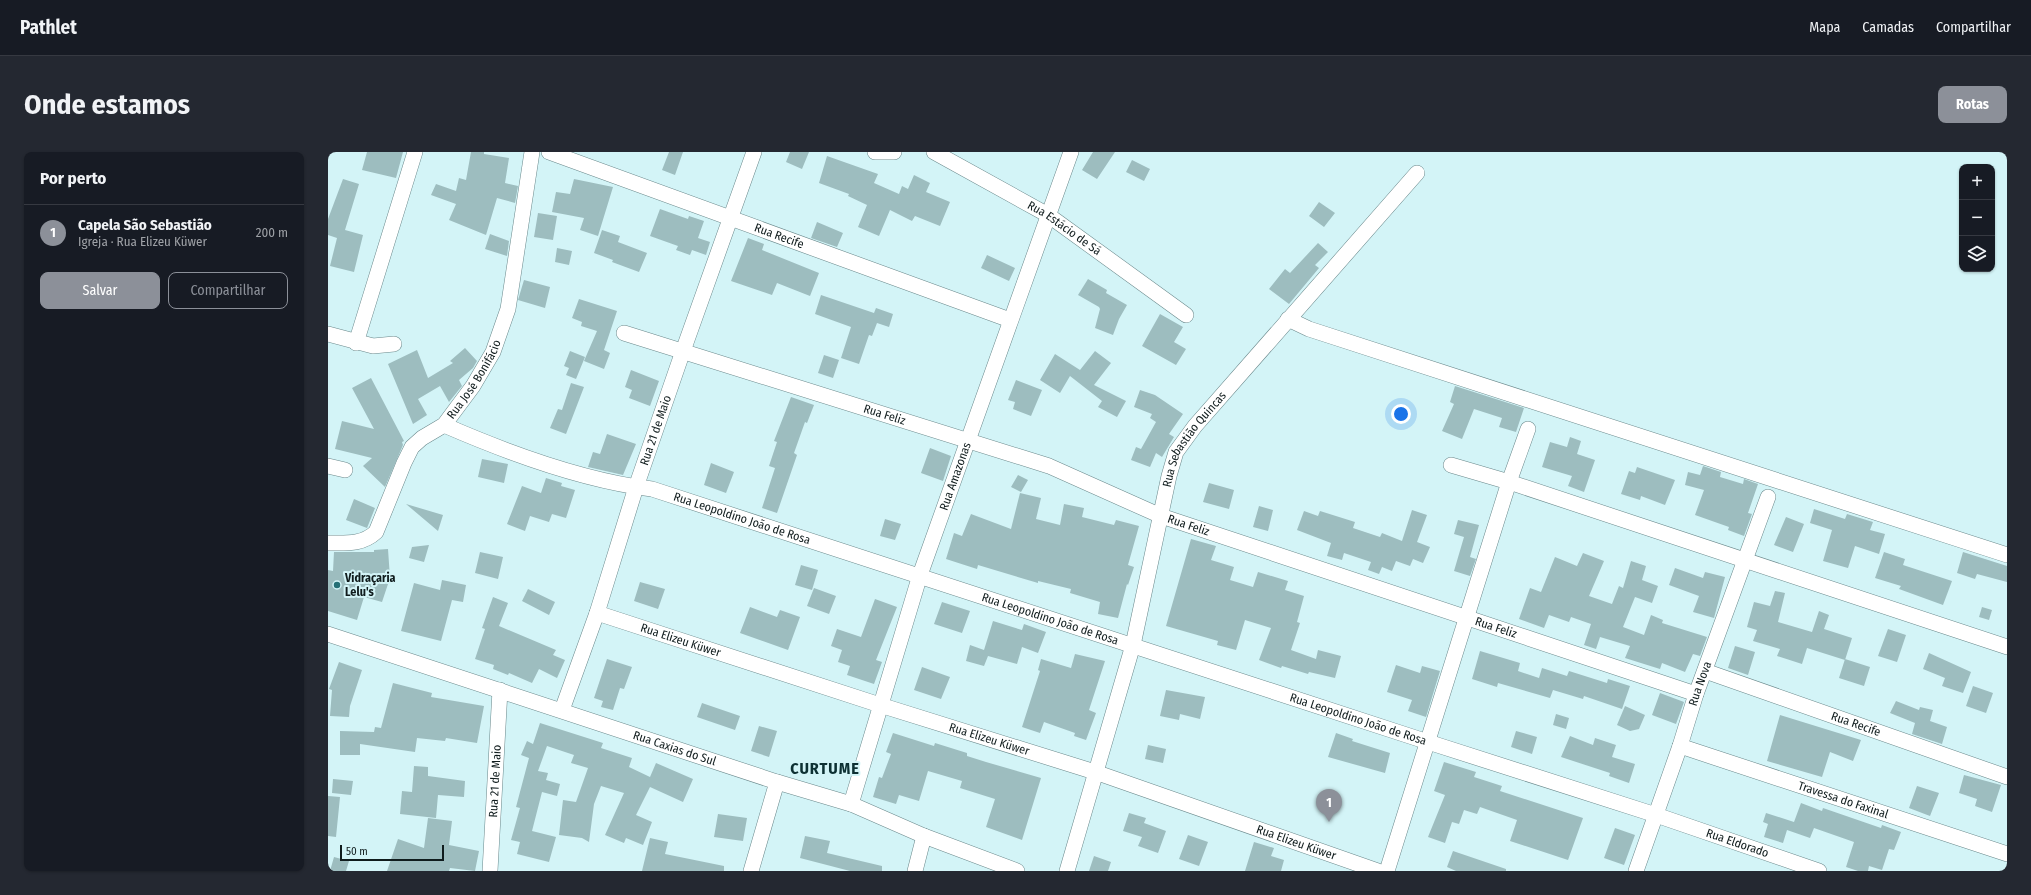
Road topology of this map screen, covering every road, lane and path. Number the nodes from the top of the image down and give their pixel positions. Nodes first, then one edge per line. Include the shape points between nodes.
1 (416, 152) edge
2 (532, 152) edge
3 (549, 152) edge
4 (754, 152) edge
5 (875, 152) edge
6 (894, 152) edge
7 (934, 152) edge
8 (1071, 152) edge
9 (1417, 173) dead end
10 (1048, 215) junction
11 (732, 218) junction
12 (1186, 315) dead end
13 (1288, 319) junction
14 (1010, 320) junction
15 (624, 333) dead end
16 (328, 334) edge
17 (356, 343) junction
18 (394, 344) dead end
19 (683, 351) junction
20 (444, 426) junction
21 (1528, 429) dead end
22 (969, 440) junction
23 (1451, 465) dead end
24 (328, 466) edge
25 (345, 470) dead end
26 (1509, 482) junction
27 (636, 487) junction
28 (1768, 497) dead end
29 (1161, 516) junction
30 (328, 543) edge
31 (2007, 554) edge
32 (1745, 560) junction
33 (920, 575) junction
34 (598, 613) junction
35 (1468, 618) junction
36 (328, 634) edge
37 (1132, 645) junction
38 (2007, 647) edge
39 (1704, 671) junction
40 (500, 690) junction
41 (1696, 694) junction
42 (880, 705) junction
43 (562, 710) junction
44 (1428, 742) junction
45 (1680, 746) junction
46 (1095, 772) junction
47 (2007, 777) edge
48 (778, 782) junction
49 (851, 804) junction
50 (1656, 815) junction
51 (924, 836) junction
52 (2007, 854) edge
53 (490, 871) edge
54 (751, 871) edge
55 (915, 871) edge
56 (1017, 871) edge
57 (1067, 871) edge
58 (1378, 871) edge
59 (1387, 871) edge
60 (1636, 871) edge
61 (1819, 871) edge

1 - 17 street
2 - 20 street, Rua José Bonifácio via 508,309 493,352 473,386
3 - 11 street, Rua Recife
4 - 11 street, Rua 21 de Maio
5 - 6 street
7 - 10 street, Rua Estácio de Sá
8 - 10 street, Rua Amazonas
9 - 13 street, Rua Sebastião Quincas
10 - 12 street, Rua Estácio de Sá
10 - 14 street, Rua Amazonas
11 - 14 street, Rua Recife
11 - 19 street, Rua 21 de Maio
13 - 29 street, Rua Sebastião Quincas via 1195,426 1176,452
13 - 31 street via 1309,329
14 - 22 street, Rua Amazonas
15 - 19 street, Rua Feliz
16 - 17 street
17 - 18 street via 374,346
19 - 22 street, Rua Feliz
19 - 27 street, Rua 21 de Maio
20 - 27 street, Rua Leopoldino João de Rosa via 532,458 617,484
20 - 30 street, Rua José Bonifácio via 422,438 412,447 376,532 369,539 357,543
21 - 26 street
22 - 29 street, Rua Feliz via 1049,466
22 - 33 street, Rua Amazonas
23 - 26 street
24 - 25 street
26 - 32 street
26 - 35 street
27 - 33 street, Rua Leopoldino João de Rosa via 652,489
27 - 34 street, Rua 21 de Maio
28 - 32 street, Rua Nova
29 - 35 street, Rua Feliz
29 - 37 street, Rua Sebastião Quincas
32 - 38 street
32 - 39 street, Rua Nova
33 - 37 street, Rua Leopoldino João de Rosa
33 - 42 street, Rua Amazonas
34 - 42 street, Rua Elizeu Küwer
34 - 43 street, Rua 21 de Maio
35 - 41 street, Rua Feliz
35 - 44 street
36 - 40 street, Rua Caxias do Sul
37 - 44 street, Rua Leopoldino João de Rosa
37 - 46 street, Rua Sebastião Quincas
39 - 41 street, Rua Nova
39 - 47 street, Rua Recife
40 - 43 street, Rua Caxias do Sul
40 - 53 street, Rua 21 de Maio
41 - 45 street, Rua Nova
42 - 46 street, Rua Elizeu Küwer
42 - 49 street, Rua Amazonas
43 - 48 street, Rua Caxias do Sul
44 - 50 street, Rua Leopoldino João de Rosa
44 - 59 street
45 - 50 street, Rua Nova
45 - 52 street, Travessa do Faxinal
46 - 57 street, Rua Sebastião Quincas
46 - 58 street, Rua Elizeu Küwer
48 - 49 street, Rua Caxias do Sul
48 - 54 street
49 - 51 street, Rua Caxias do Sul
50 - 60 street, Rua Nova
50 - 61 street, Rua Eldorado
51 - 55 street
51 - 56 street, Rua Caxias do Sul

